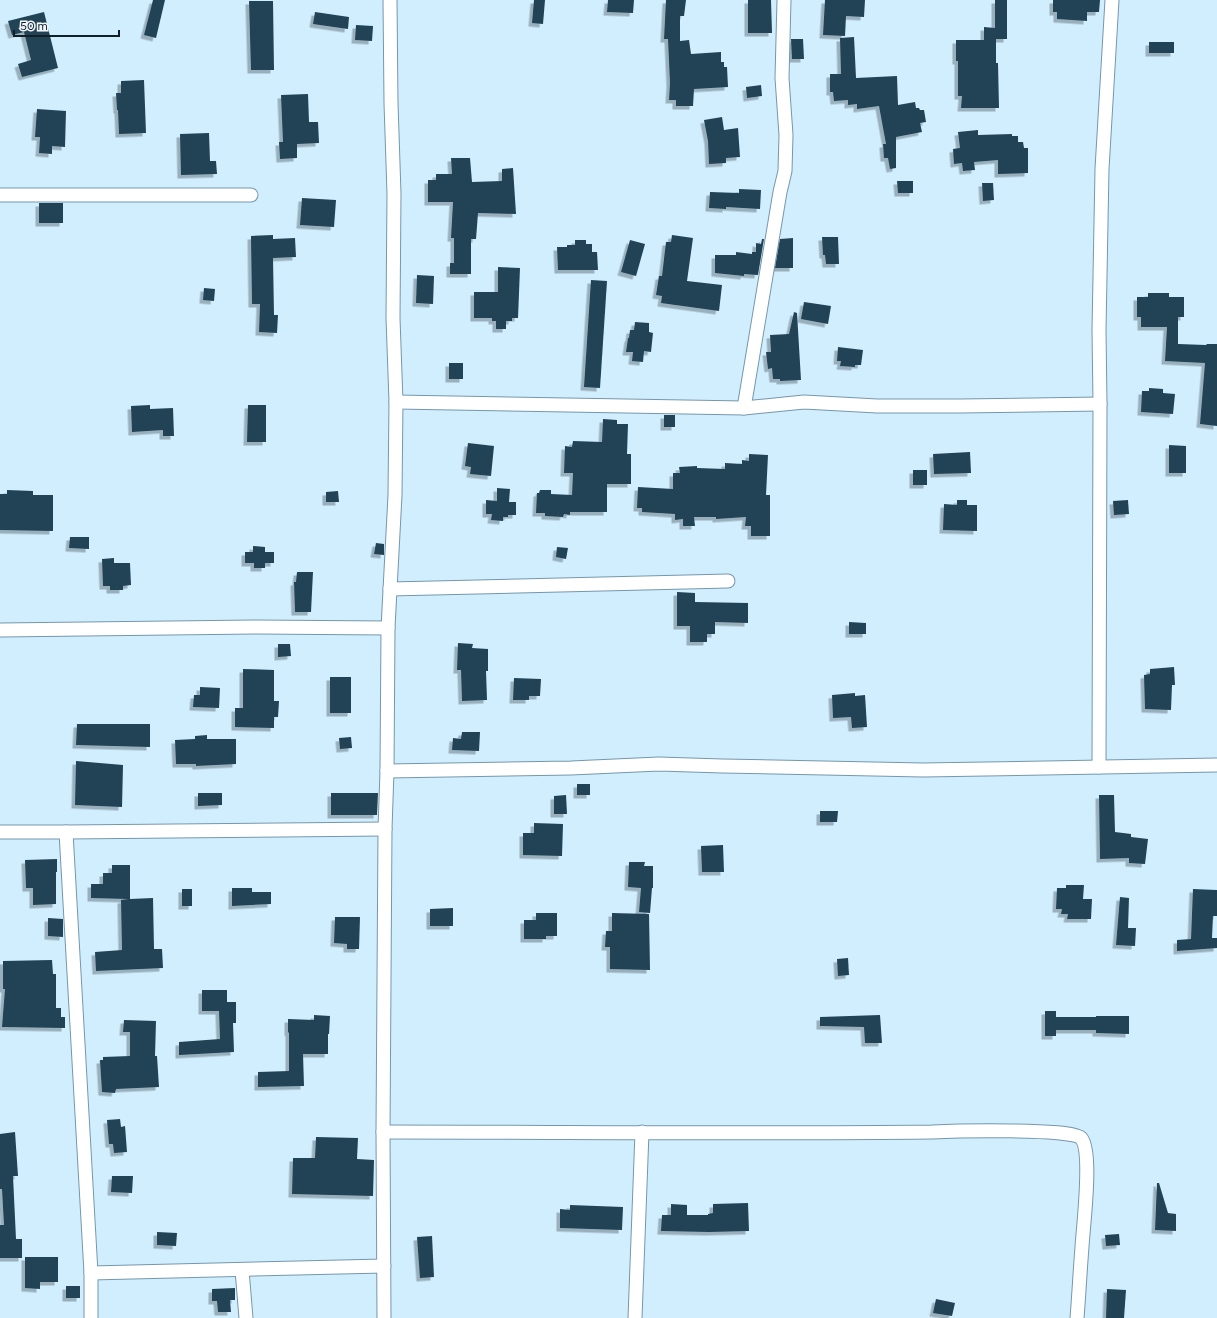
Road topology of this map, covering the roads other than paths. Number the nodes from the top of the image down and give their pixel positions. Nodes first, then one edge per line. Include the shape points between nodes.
1 (390, 0) edge
2 (784, 0) edge
3 (1112, 0) edge
4 (0, 195) edge
5 (251, 195) dead end
6 (396, 402) junction
7 (1100, 404) junction
8 (744, 408) junction
9 (728, 581) dead end
10 (390, 589) junction
11 (388, 628) junction
12 (0, 630) edge
13 (1217, 765) edge
14 (1098, 767) junction
15 (388, 771) junction
16 (385, 829) junction
17 (0, 832) edge
18 (66, 832) junction
19 (383, 1132) junction
20 (642, 1132) junction
21 (384, 1266) junction
22 (242, 1270) junction
23 (91, 1273) junction
24 (91, 1318) edge
25 (246, 1318) edge
26 (384, 1318) edge
27 (635, 1318) edge
28 (1077, 1318) edge

1 - 6 street
2 - 8 street via 782,78 786,135 785,171
3 - 7 street via 1102,169
4 - 5 street
6 - 8 street
6 - 10 street
7 - 8 street via 877,406 804,402
7 - 14 street
9 - 10 street
10 - 11 street
11 - 12 street
11 - 15 street
13 - 14 street
14 - 15 street via 923,770 659,764
15 - 16 street
16 - 18 street
16 - 19 street
17 - 18 street
18 - 23 street
19 - 20 street
19 - 21 street
20 - 27 street
20 - 28 street via 1003,1131 1077,1134 1085,1146 1086,1160
21 - 22 street
21 - 26 street
22 - 23 street
22 - 25 street
23 - 24 street

